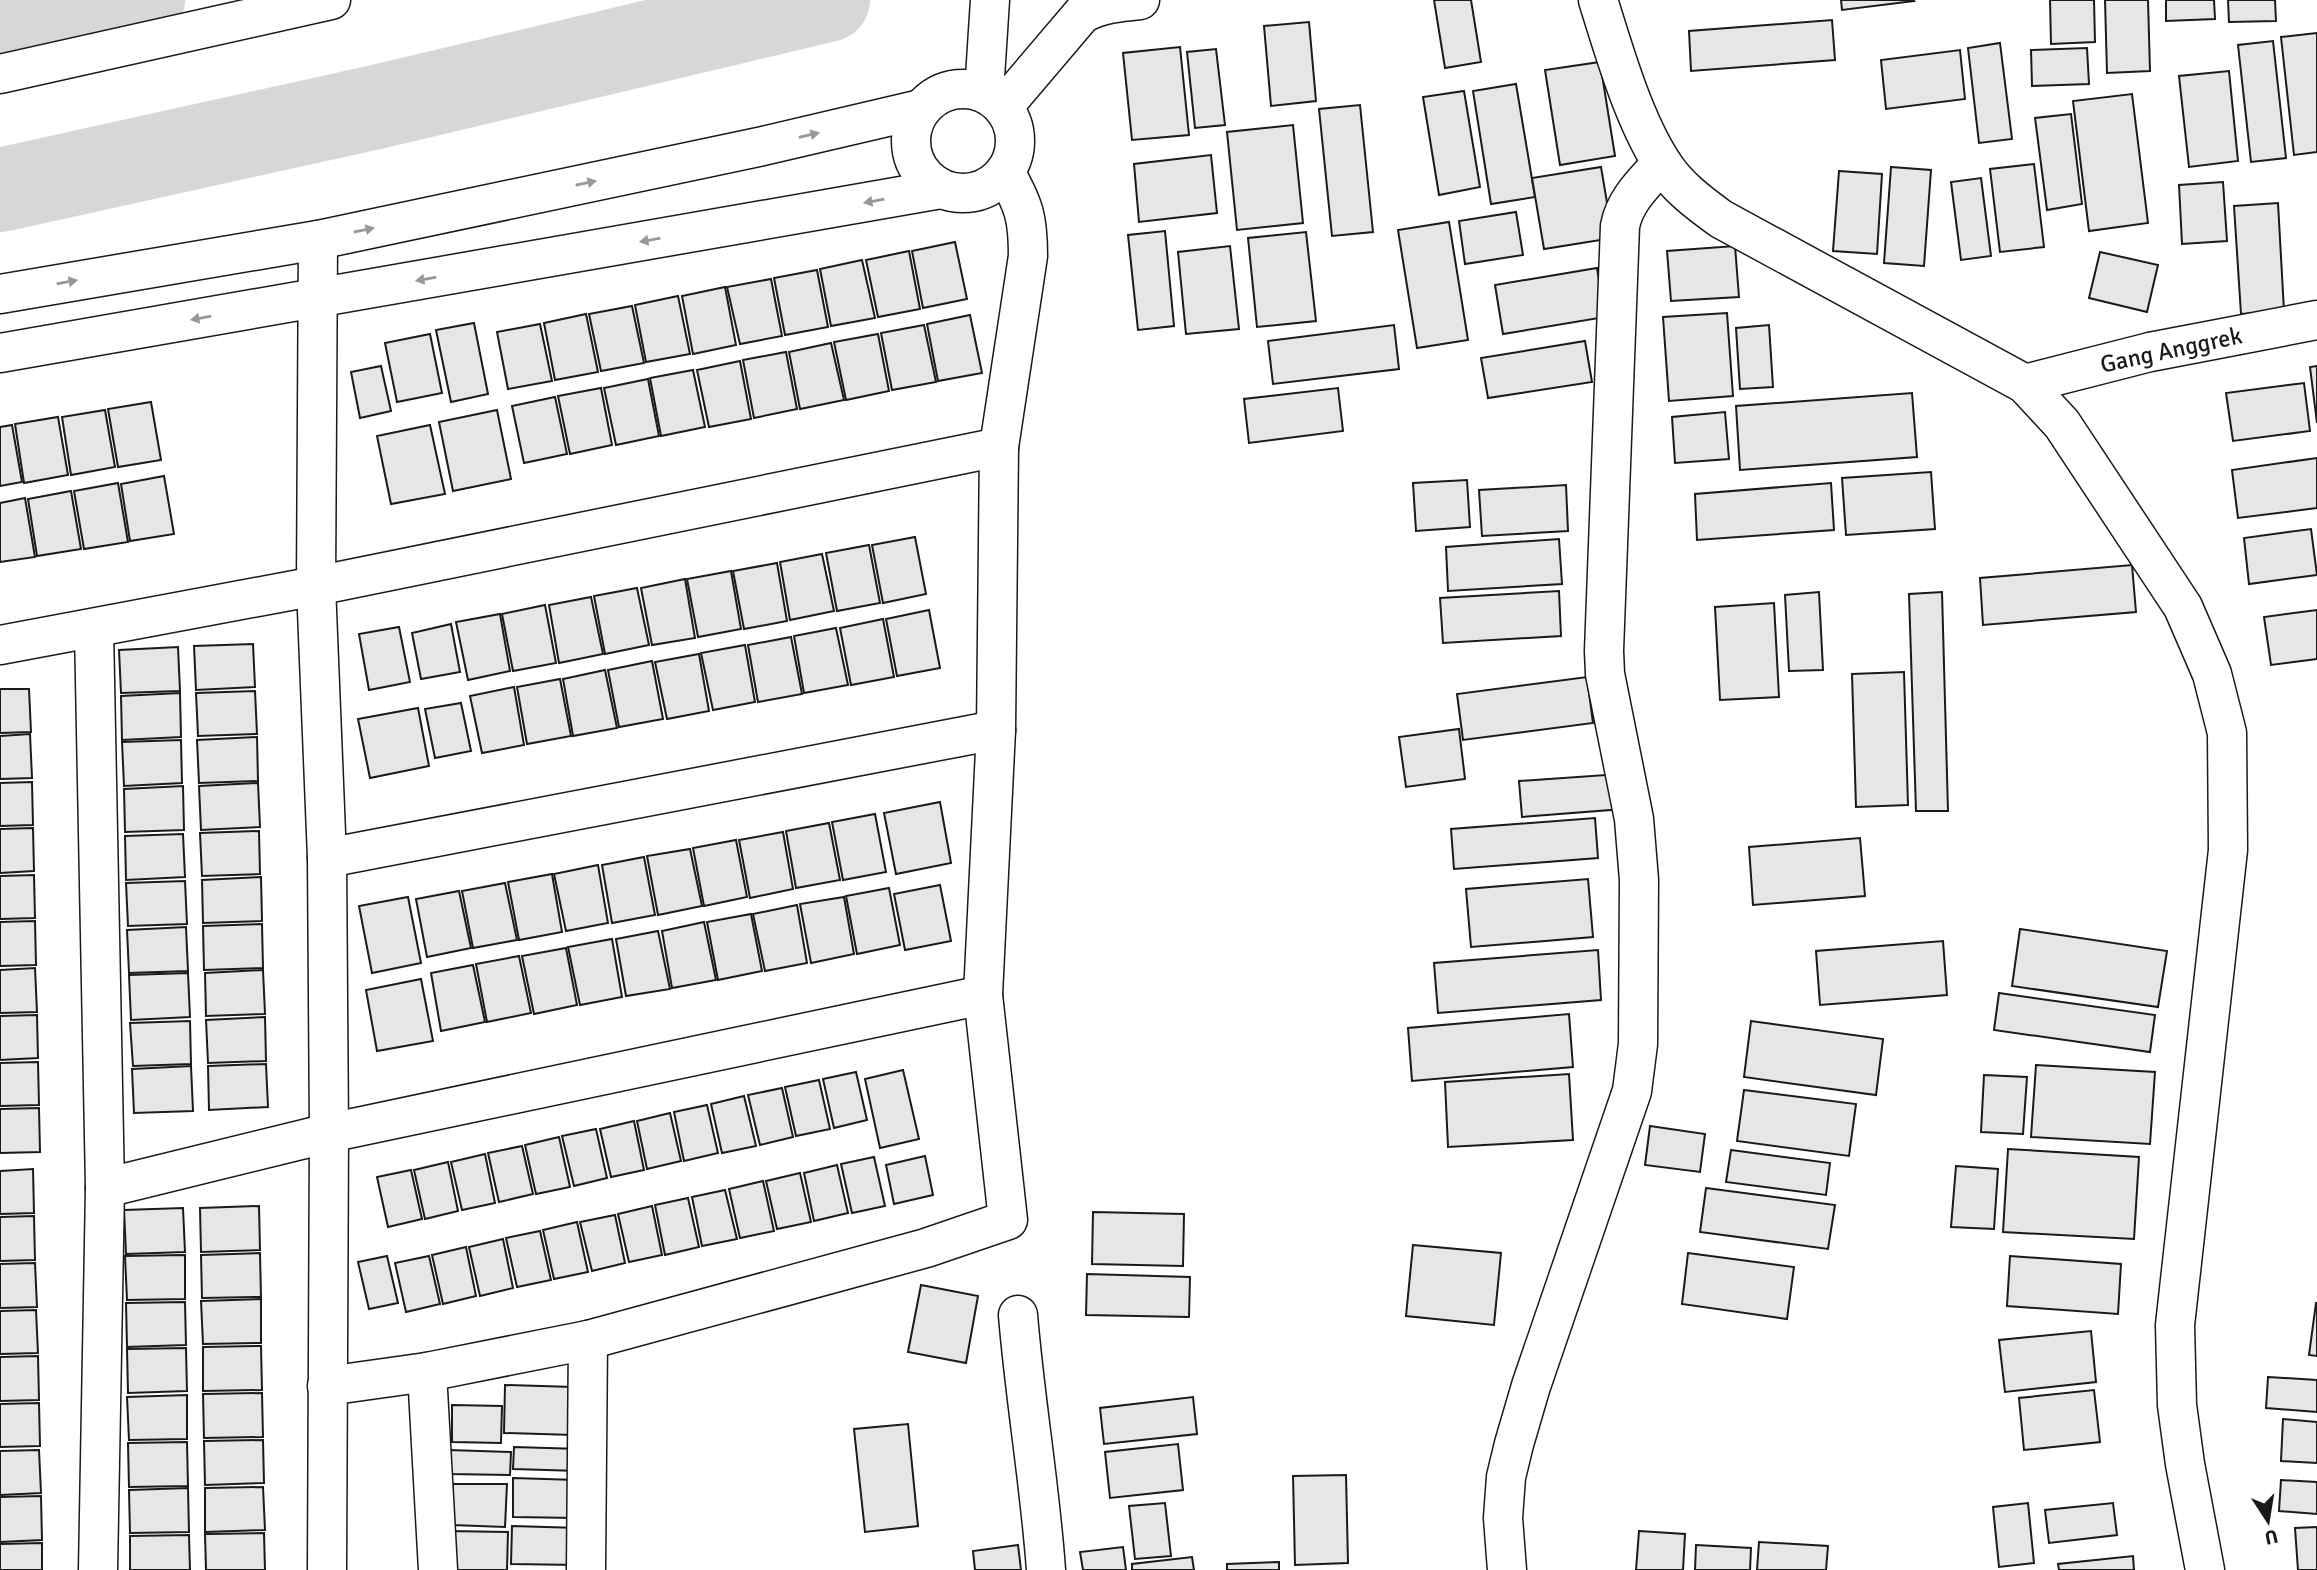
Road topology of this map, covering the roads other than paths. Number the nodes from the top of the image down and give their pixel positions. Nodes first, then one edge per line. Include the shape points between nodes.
1 (331, 0) edge
2 (990, 0) edge
3 (1140, 0) edge
4 (1598, 0) edge
5 (0, 74) edge
6 (994, 100) junction
7 (921, 109) junction
8 (1662, 163) junction
9 (1005, 172) junction
10 (941, 189) junction
11 (318, 240) junction
12 (0, 293) edge
13 (317, 298) junction
14 (2317, 320) edge
15 (0, 353) edge
16 (2025, 384) junction
17 (999, 447) junction
18 (316, 586) junction
19 (94, 628) junction
20 (0, 645) edge
21 (996, 730) junction
22 (327, 858) junction
23 (983, 995) junction
24 (329, 1133) junction
25 (105, 1188) junction
26 (1018, 1315) dead end
27 (588, 1340) junction
28 (427, 1372) junction
29 (327, 1386) junction
30 (98, 1570) edge
31 (327, 1570) edge
32 (438, 1570) edge
33 (586, 1570) edge
34 (1046, 1570) edge
35 (1507, 1570) edge
36 (2205, 1570) edge

1 - 5 street
2 - 6 street
3 - 6 street via 1111,3 1082,14
4 - 8 street via 1639,117
6 - 7 street via 967,89 949,90
6 - 9 street via 1013,122 1013,157
7 - 10 street via 913,123 911,154 928,181
11 -> 7 street
8 - 16 street via 1688,194 1721,219
8 - 35 street via 1630,198 1620,226 1604,651 1634,819 1639,880 1638,1044 1632,1091 1514,1444 1503,1518
9 - 10 street via 976,192
9 - 17 street via 1028,226 1028,256
10 -> 13 street
12 -> 11 street
11 - 13 street
13 -> 15 street
13 - 18 street
14 - 16 street, Gang Anggrek via 2150,352
16 - 36 street via 2062,424 2183,607 2212,674 2227,733 2228,850 2175,1325 2177,1405
17 - 18 street
17 - 21 street
18 - 19 street
18 - 22 street
19 - 20 street
19 - 25 street
21 - 22 street
21 - 23 street
22 - 24 street
23 - 24 street
23 - 27 street via 1008,1220 926,1248
24 - 25 street
24 - 29 street
25 - 30 street
26 - 34 street
27 - 28 street
27 - 33 street
28 - 29 street
28 - 32 street
29 - 31 street

